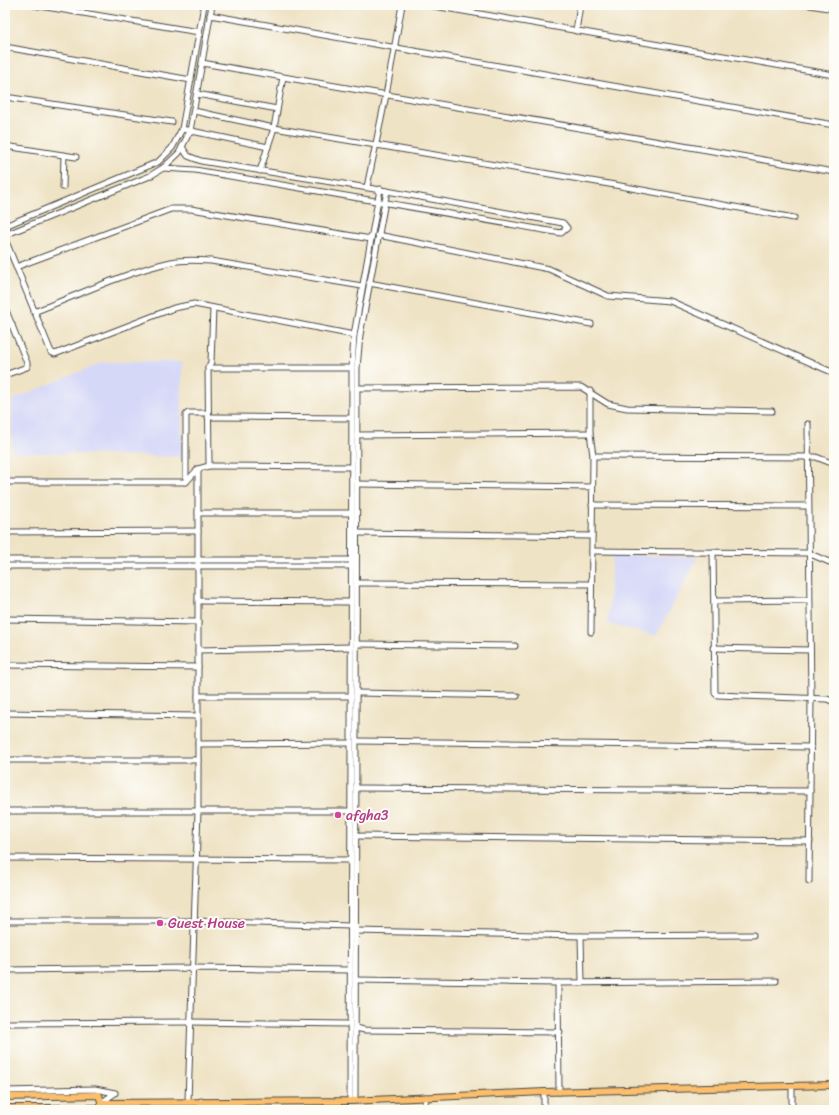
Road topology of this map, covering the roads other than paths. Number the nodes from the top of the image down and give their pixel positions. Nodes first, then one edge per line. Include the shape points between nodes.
1 (34, 5) edge
2 (204, 5) edge
3 (212, 5) edge
4 (402, 5) edge
5 (428, 5) edge
6 (580, 5) edge
7 (810, 5) edge
8 (834, 9) edge
9 (210, 15) junction
10 (576, 30) junction
11 (199, 32) junction
12 (5, 47) edge
13 (394, 48) junction
14 (202, 63) junction
15 (834, 75) edge
16 (283, 77) junction
17 (191, 80) junction
18 (197, 94) junction
19 (386, 95) junction
20 (5, 97) edge
21 (277, 109) junction
22 (194, 111) junction
23 (172, 122) dead end
24 (834, 125) edge
25 (274, 128) junction
26 (182, 130) junction
27 (190, 131) junction
28 (377, 145) junction
29 (5, 146) edge
30 (182, 147) junction
31 (268, 147) junction
32 (64, 155) junction
33 (76, 157) dead end
34 (163, 168) junction
35 (260, 171) junction
36 (834, 172) edge
37 (63, 187) dead end
38 (367, 187) junction
39 (380, 189) junction
40 (387, 190) junction
41 (378, 201) junction
42 (385, 202) junction
43 (794, 218) dead end
44 (5, 226) edge
45 (5, 235) edge
46 (378, 235) junction
47 (5, 239) edge
48 (371, 239) junction
49 (16, 267) junction
50 (369, 283) junction
51 (362, 286) junction
52 (5, 308) edge
53 (213, 308) junction
54 (34, 312) junction
55 (12, 324) junction
56 (591, 324) dead end
57 (5, 326) edge
58 (354, 335) junction
59 (356, 345) junction
60 (208, 368) junction
61 (352, 368) junction
62 (834, 373) edge
63 (5, 375) edge
64 (357, 388) junction
65 (590, 391) junction
66 (772, 411) dead end
67 (208, 415) junction
68 (352, 418) junction
69 (808, 424) dead end
70 (590, 433) junction
71 (357, 435) junction
72 (593, 456) junction
73 (808, 457) junction
74 (834, 464) edge
75 (209, 466) junction
76 (351, 467) junction
77 (198, 469) junction
78 (5, 482) edge
79 (186, 482) junction
80 (357, 484) junction
81 (592, 487) junction
82 (592, 505) junction
83 (808, 506) junction
84 (198, 513) junction
85 (351, 513) junction
86 (198, 531) junction
87 (5, 532) edge
88 (357, 533) junction
89 (592, 536) junction
90 (592, 551) junction
91 (713, 552) junction
92 (808, 553) junction
93 (5, 560) edge
94 (198, 560) junction
95 (354, 560) junction
96 (834, 564) edge
97 (5, 566) edge
98 (198, 566) junction
99 (354, 566) junction
100 (357, 583) junction
101 (591, 584) junction
102 (809, 600) junction
103 (198, 601) junction
104 (714, 601) junction
105 (350, 602) junction
106 (5, 618) edge
107 (198, 622) junction
108 (590, 632) dead end
109 (356, 644) junction
110 (515, 646) dead end
111 (351, 647) junction
112 (713, 648) junction
113 (198, 650) junction
114 (810, 650) junction
115 (5, 665) edge
116 (198, 667) junction
117 (357, 693) junction
118 (198, 696) junction
119 (351, 696) junction
120 (517, 696) dead end
121 (811, 700) junction
122 (834, 702) edge
123 (5, 713) edge
124 (198, 716) junction
125 (357, 741) junction
126 (350, 743) junction
127 (198, 744) junction
128 (811, 746) junction
129 (5, 760) edge
130 (198, 760) junction
131 (356, 788) junction
132 (810, 791) junction
133 (5, 811) edge
134 (198, 811) junction
135 (350, 812) junction
136 (356, 836) junction
137 (810, 841) junction
138 (5, 858) edge
139 (196, 859) junction
140 (350, 860) junction
141 (809, 881) dead end
142 (350, 883) junction
143 (356, 883) junction
144 (5, 921) edge
145 (193, 921) junction
146 (350, 926) junction
147 (356, 931) junction
148 (753, 935) dead end
149 (581, 936) junction
150 (192, 968) junction
151 (5, 970) edge
152 (350, 970) junction
153 (355, 980) junction
154 (776, 981) dead end
155 (558, 982) junction
156 (582, 982) junction
157 (191, 1022) junction
158 (5, 1023) edge
159 (350, 1024) junction
160 (355, 1028) junction
161 (560, 1032) junction
162 (834, 1085) edge
163 (792, 1088) junction
164 (5, 1091) edge
165 (544, 1092) junction
166 (559, 1092) junction
167 (5, 1097) edge
168 (426, 1097) junction
169 (188, 1101) junction
170 (201, 1101) junction
171 (352, 1101) junction
172 (102, 1107) edge
173 (5, 1108) edge
174 (201, 1110) edge
175 (424, 1110) edge
176 (544, 1110) edge
177 (788, 1110) edge

1 - 11 street
2 - 11 street
3 - 9 street
4 - 13 street
5 - 10 street
6 - 10 street
7 - 8 street
9 - 13 street
9 - 14 street
10 - 15 street
11 - 17 street
12 - 17 street
13 - 19 street
13 - 24 street
14 - 16 street
14 - 18 street
16 - 19 street
16 - 21 street
17 - 26 street
18 - 21 street
18 - 22 street
19 - 28 street
19 - 36 street
20 - 23 street
21 - 25 street
22 - 25 street
22 - 27 street
25 - 28 street
25 - 31 street
26 - 27 street
26 - 44 street via 172,148 158,162
27 - 30 street
27 - 31 street
28 - 38 street
28 - 43 street
29 - 32 street
30 - 34 street
30 - 35 street via 191,158
31 - 35 street
32 - 33 street
32 - 37 street
34 - 41 street via 195,170
34 - 45 street via 150,176
35 - 38 street
38 - 39 street
39 - 40 street
39 - 41 street
40 - 42 street
40 - 42 street via 563,223 567,228 561,233
41 - 42 street
41 - 48 street
42 - 46 street
46 - 50 street
46 - 62 street via 549,269 608,296 670,301
47 - 49 street
48 - 49 street via 171,209
48 - 51 street
49 - 54 street
50 - 56 street
50 - 59 street
51 - 54 street via 211,261 172,261
51 - 58 street
52 - 55 street
53 - 54 street via 194,304 174,308 55,354 51,352
53 - 58 street
53 - 60 street via 211,362
55 - 57 street
55 - 63 street via 27,367
58 - 59 street
59 - 61 street
59 - 64 street
60 - 61 street
60 - 67 street
61 - 68 street
64 - 65 street via 581,387
64 - 71 street
65 - 66 street via 608,404 627,408
65 - 70 street
67 - 68 street
67 - 75 street
67 - 79 street via 188,412 186,415
68 - 76 street
69 - 73 street
70 - 71 street
70 - 72 street
71 - 80 street
72 - 73 street
72 - 81 street
73 - 74 street via 825,459
73 - 83 street
75 - 76 street
75 - 77 street
76 - 85 street
77 - 79 street
77 - 84 street
78 - 79 street
80 - 81 street
80 - 88 street
81 - 82 street
82 - 83 street
82 - 89 street
83 - 92 street
84 - 85 street
84 - 86 street
85 - 95 street
86 - 87 street
86 - 94 street
88 - 89 street
88 - 95 street
89 - 90 street
90 - 91 street
90 - 101 street
91 - 92 street
91 - 104 street
92 - 96 street
92 - 102 street
93 - 94 street
94 - 95 street
94 - 98 street
95 - 99 street
97 - 98 street
98 - 99 street
98 - 103 street
99 - 100 street
99 - 105 street
100 - 101 street
100 - 109 street
101 - 108 street
102 - 104 street
102 - 114 street
103 - 105 street
103 - 107 street
104 - 112 street
105 - 111 street
106 - 107 street
107 - 113 street
109 - 110 street
109 - 117 street
111 - 113 street
111 - 119 street
112 - 114 street
112 - 121 street via 714,690 717,695
113 - 116 street
114 - 121 street
115 - 116 street
116 - 118 street
117 - 120 street
117 - 125 street
118 - 119 street
118 - 124 street
119 - 126 street
121 - 122 street
121 - 128 street
123 - 124 street
124 - 127 street
125 - 128 street
125 - 131 street
126 - 127 street
126 - 135 street
127 - 130 street
128 - 132 street
129 - 130 street
130 - 134 street
131 - 132 street
131 - 136 street
132 - 137 street
133 - 134 street
134 - 135 street
134 - 139 street
135 - 140 street
136 - 137 street
136 - 143 street
137 - 141 street
138 - 139 street
139 - 140 street
139 - 145 street
140 - 142 street
142 - 143 street
142 - 146 street
143 - 147 street
144 - 145 street
145 - 146 street
145 - 150 street
146 - 152 street
147 - 149 street
147 - 153 street
148 - 149 street
149 - 156 street
150 - 151 street
150 - 152 street
150 - 157 street
152 - 159 street
153 - 155 street
153 - 160 street
154 - 156 street
155 - 156 street
155 - 161 street
157 - 158 street
157 - 159 street
157 - 169 street
159 - 171 street
160 - 161 street
160 - 171 street
161 - 166 street
162 - 163 main road
163 - 166 main road
163 - 177 street via 792,1105
164 - 172 street via 95,1089 115,1093
165 - 166 main road
165 - 168 main road
165 - 176 street
167 - 172 main road via 99,1095
168 - 171 main road
168 - 175 street
169 - 170 main road
169 - 172 main road
170 - 171 main road
170 - 174 street
172 - 173 main road

